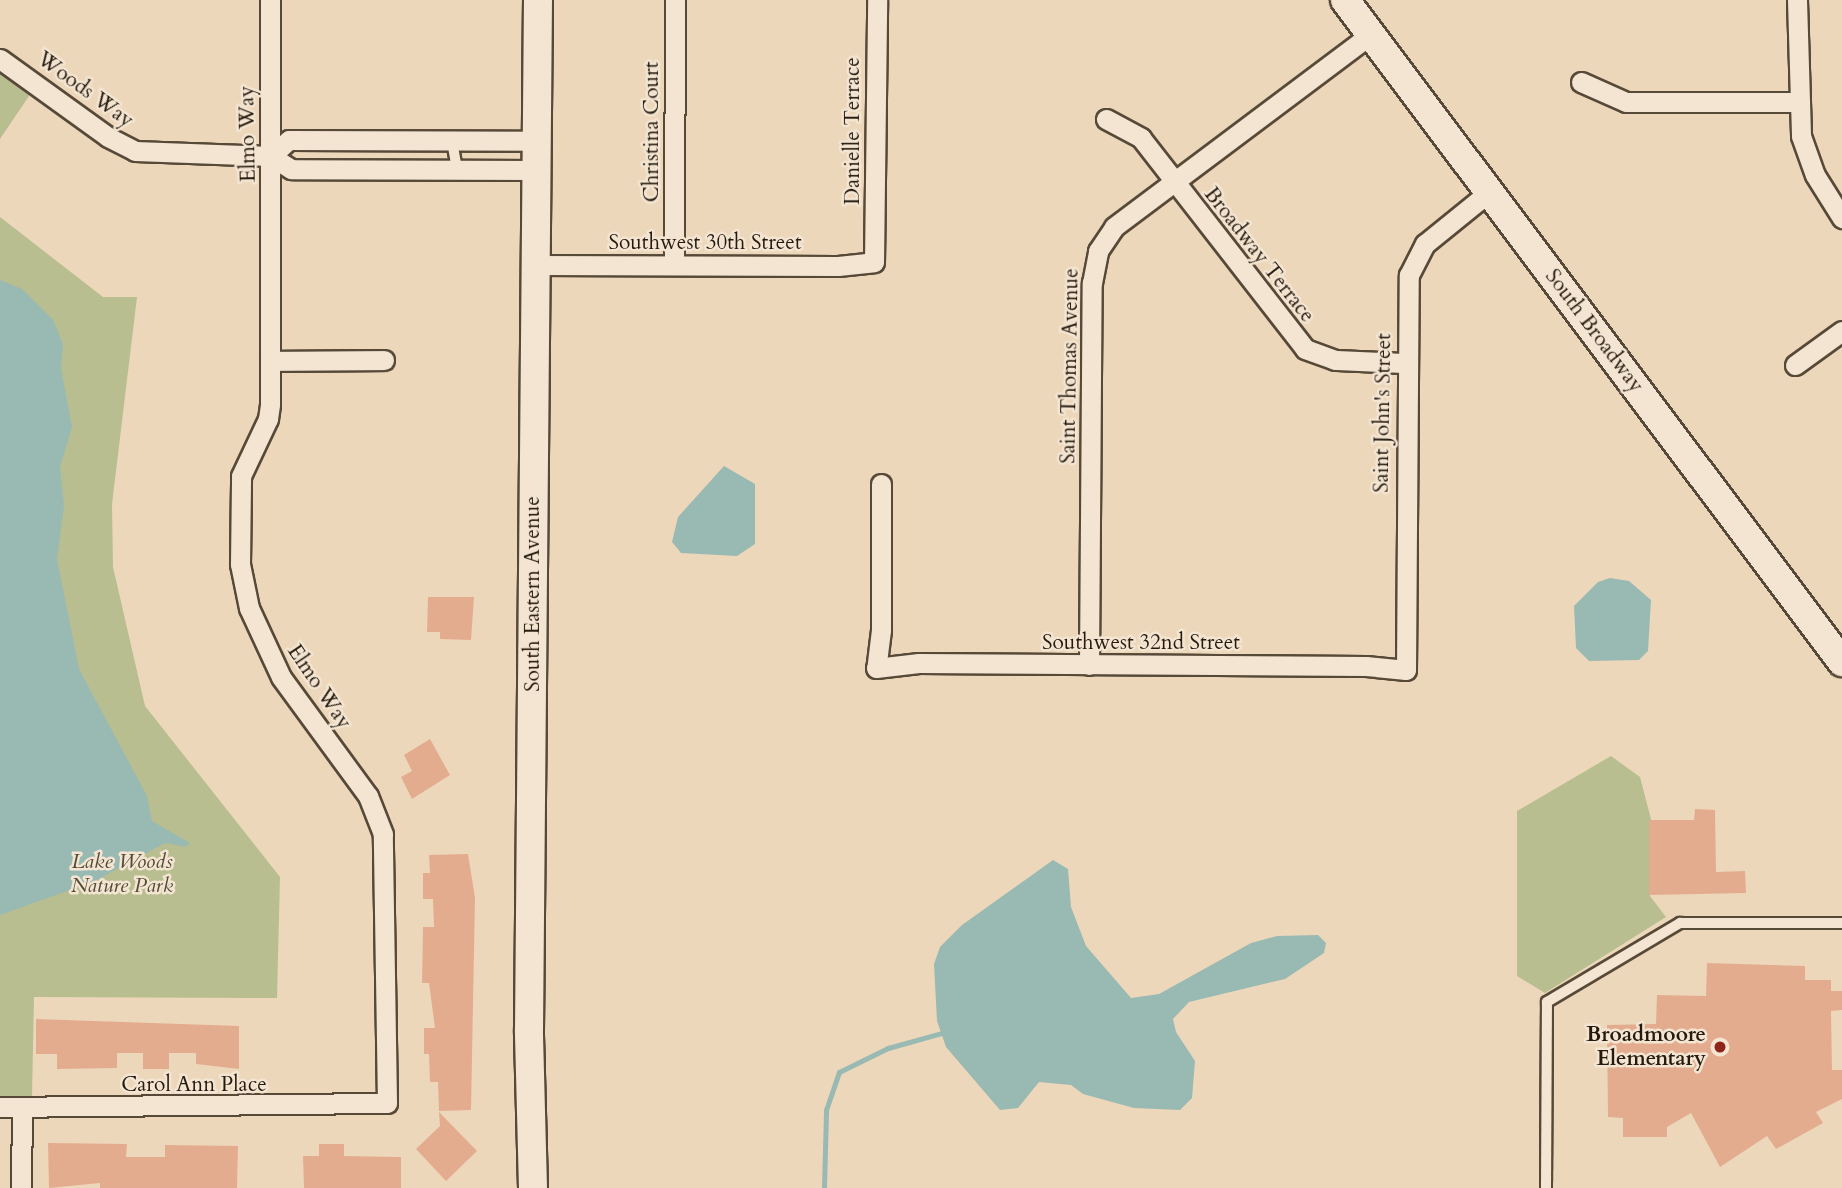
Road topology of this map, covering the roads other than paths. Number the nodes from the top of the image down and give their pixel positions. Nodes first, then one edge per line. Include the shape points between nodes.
1 (270, 0) edge
2 (538, 0) edge
3 (674, 0) edge
4 (877, 0) edge
5 (1345, 0) edge
6 (1797, 0) edge
7 (1371, 34) junction
8 (0, 59) edge
9 (1581, 82) dead end
10 (1797, 102) junction
11 (1105, 119) dead end
12 (452, 141) junction
13 (537, 141) junction
14 (271, 156) junction
15 (457, 170) junction
16 (537, 170) junction
17 (1175, 182) junction
18 (1489, 192) junction
19 (1842, 218) edge
20 (874, 262) joint
21 (674, 264) junction
22 (536, 265) junction
23 (1842, 331) edge
24 (384, 360) dead end
25 (270, 361) junction
26 (1405, 363) junction
27 (1795, 365) dead end
28 (881, 484) dead end
29 (1842, 663) edge
30 (1089, 665) junction
31 (1406, 670) joint
32 (1842, 923) edge
33 (387, 1103) joint
34 (0, 1107) edge
35 (22, 1107) junction
36 (21, 1188) edge
37 (533, 1188) edge
38 (1546, 1188) edge

1 - 14 street, Elmo Way
2 - 13 street, South Eastern Avenue
3 - 21 street, Christina Court
4 - 20 street, Danielle Terrace
5 - 7 street, South Broadway
6 - 10 street
7 - 17 street, Saint Thomas Avenue
7 - 18 street, South Broadway
8 - 14 street, Woods Way via 108,138 135,151
9 - 10 street via 1626,102
10 - 19 street via 1801,136 1815,175
11 - 17 street, Broadway Terrace via 1141,138
12 - 13 street
12 - 14 street via 289,140
12 - 15 lane
13 - 16 street, South Eastern Avenue
14 - 15 street, Woods Way via 291,169
14 - 25 street, Elmo Way
15 - 16 street, Woods Way
16 - 22 street, South Eastern Avenue
17 - 26 street, Broadway Terrace via 1305,349 1335,360
17 - 30 street, Saint Thomas Avenue via 1114,227 1094,264
18 - 26 street, Saint John's Street via 1440,229 1415,258 1409,275
18 - 29 street, South Broadway
20 - 21 street, Southwest 30th Street via 838,266
21 - 22 street, Southwest 30th Street
22 - 37 street, South Eastern Avenue via 529,1030
23 - 27 street
24 - 25 street
25 - 33 street, Elmo Way via 268,419 244,465 237,499 242,578 249,608 281,677 368,796 383,834
26 - 31 street, Saint John's Street
28 - 30 street, Southwest 32nd Street via 881,630 876,668 919,663
30 - 31 street, Southwest 32nd Street
32 - 38 lane via 1680,923 1547,1002
33 - 35 street, Carol Ann Place
34 - 35 street, Carol Ann Place
35 - 36 street

